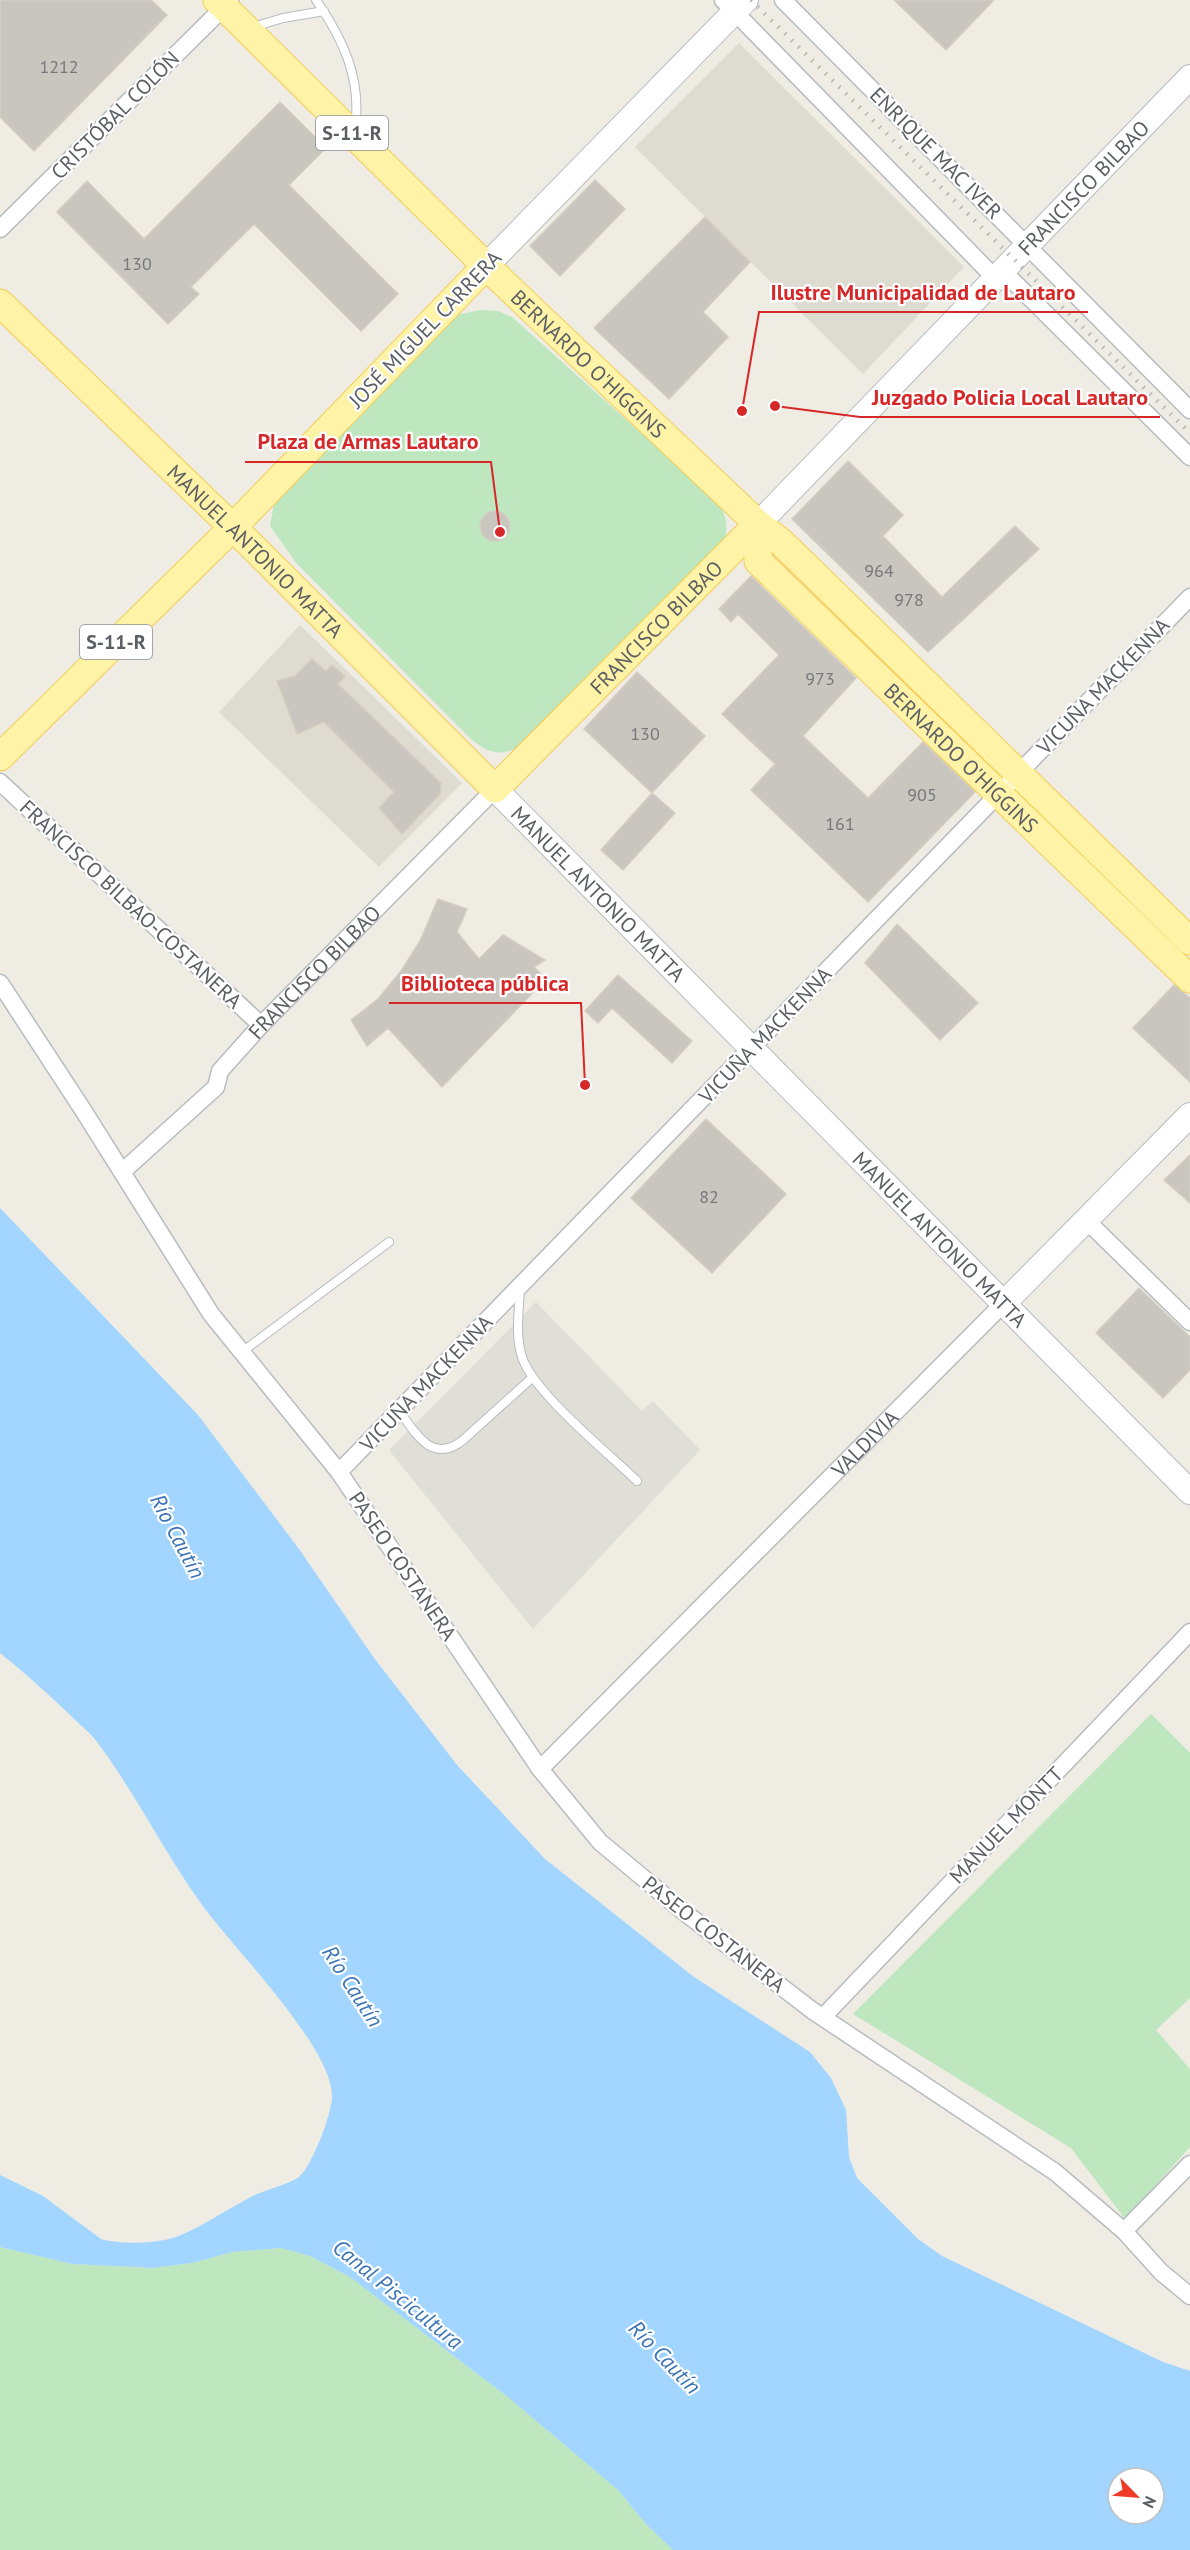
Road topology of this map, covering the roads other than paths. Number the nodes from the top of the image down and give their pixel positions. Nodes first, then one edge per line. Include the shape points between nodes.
1 (316, 0) edge
2 (783, 0) edge
3 (224, 2) edge
4 (734, 4) edge
5 (324, 11) junction
6 (247, 29) junction
7 (1190, 77) edge
8 (354, 134) junction
9 (0, 229) edge
10 (1028, 245) junction
11 (486, 266) junction
12 (999, 274) junction
13 (0, 303) edge
14 (1190, 410) edge
15 (1190, 458) edge
16 (758, 524) junction
17 (232, 528) junction
18 (1190, 597) edge
19 (0, 757) edge
20 (1019, 773) junction
21 (0, 782) edge
22 (495, 789) junction
23 (998, 795) junction
24 (1190, 941) edge
25 (1190, 979) edge
26 (0, 982) edge
27 (261, 1025) junction
28 (752, 1048) junction
29 (1190, 1115) edge
30 (122, 1172) junction
31 (1086, 1220) junction
32 (389, 1242) dead end
33 (520, 1287) junction
34 (1004, 1303) junction
35 (1190, 1322) edge
36 (242, 1352) junction
37 (533, 1377) junction
38 (399, 1411) junction
39 (339, 1472) junction
40 (637, 1481) dead end
41 (1190, 1492) edge
42 (1190, 1632) edge
43 (540, 1769) junction
44 (823, 2017) junction
45 (1190, 2164) edge
46 (1124, 2231) junction
47 (1190, 2296) edge

1 - 5 lane
2 - 10 street, ENRIQUE MAC IVER
3 - 6 main road, BERNARDO O'HIGGINS / S-11-R
3 - 9 street, CRISTÓBAL COLÓN
4 - 11 street, JOSÉ MIGUEL CARRERA
4 - 12 street
5 - 6 lane
5 - 8 lane via 351,63 357,98
6 - 8 main road, BERNARDO O'HIGGINS / S-11-R
7 - 10 street, FRANCISCO BILBAO
8 - 11 main road, BERNARDO O'HIGGINS / S-11-R
10 - 12 street, FRANCISCO BILBAO
10 - 14 street, ENRIQUE MAC IVER
11 - 16 main road, BERNARDO O'HIGGINS
11 - 17 main road, JOSÉ MIGUEL CARRERA / S-11-R
12 - 15 street
12 - 16 street, FRANCISCO BILBAO
13 - 17 main road, MANUEL ANTONIO MATTA
16 - 20 main road, BERNARDO O'HIGGINS
16 - 22 main road, FRANCISCO BILBAO
16 - 23 main road, BERNARDO O'HIGGINS via 758,561
17 - 19 main road, JOSÉ MIGUEL CARRERA / S-11-R
17 - 22 main road, MANUEL ANTONIO MATTA
18 - 20 street, VICUÑA MACKENNA
20 - 23 street, VICUÑA MACKENNA
20 - 24 main road, BERNARDO O'HIGGINS
21 - 27 street, FRANCISCO BILBAO-COSTANERA
22 - 27 street, FRANCISCO BILBAO
22 - 28 street, MANUEL ANTONIO MATTA
23 - 25 main road, BERNARDO O'HIGGINS
23 - 28 street, VICUÑA MACKENNA
26 - 30 street, PASEO COSTANERA
27 - 30 street, FRANCISCO BILBAO via 220,1071 216,1087
28 - 33 street, VICUÑA MACKENNA
28 - 34 street, MANUEL ANTONIO MATTA
29 - 31 street, VALDIVIA
30 - 36 street, PASEO COSTANERA via 211,1314
31 - 34 street, VALDIVIA
31 - 35 street
32 - 36 lane
33 - 37 lane via 519,1342
33 - 38 street, VICUÑA MACKENNA
34 - 41 street, MANUEL ANTONIO MATTA
34 - 43 street, VALDIVIA
36 - 39 street, PASEO COSTANERA
37 - 38 lane via 450,1448 436,1449 423,1443
37 - 40 lane
38 - 39 street, VICUÑA MACKENNA
39 - 43 street, PASEO COSTANERA
42 - 44 street, MANUEL MONTT
43 - 44 street, PASEO COSTANERA via 600,1842 684,1912
44 - 46 street, PASEO COSTANERA via 1055,2172
45 - 46 street
46 - 47 street, PASEO COSTANERA via 1161,2272

